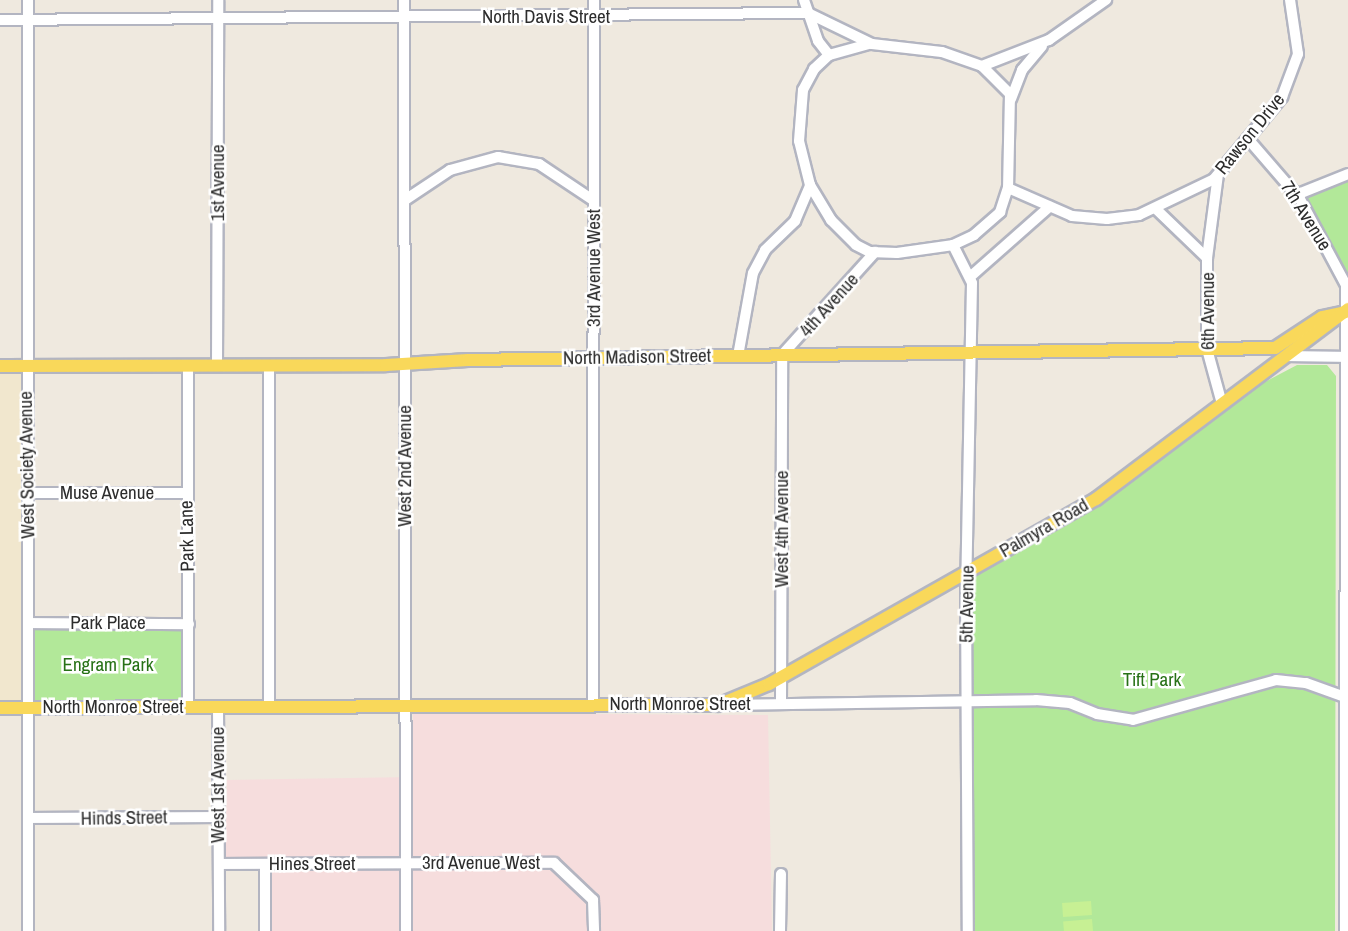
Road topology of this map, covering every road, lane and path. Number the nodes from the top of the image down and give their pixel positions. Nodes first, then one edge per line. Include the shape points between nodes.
1 (28, 0) edge
2 (218, 0) edge
3 (404, 0) edge
4 (594, 0) edge
5 (804, 0) edge
6 (1106, 0) edge
7 (1290, 0) edge
8 (808, 13) junction
9 (594, 17) junction
10 (404, 18) junction
11 (218, 19) junction
12 (0, 20) edge
13 (28, 20) junction
14 (1049, 40) junction
15 (872, 44) junction
16 (829, 55) junction
17 (982, 66) junction
18 (1011, 99) junction
19 (1249, 140) junction
20 (1218, 174) junction
21 (1348, 174) edge
22 (810, 185) junction
23 (1009, 188) junction
24 (1296, 195) junction
25 (405, 200) junction
26 (593, 200) junction
27 (1049, 207) junction
28 (1156, 209) junction
29 (953, 245) junction
30 (875, 252) junction
31 (1208, 258) junction
32 (970, 278) junction
33 (1346, 311) edge
34 (1207, 349) junction
35 (968, 353) junction
36 (782, 355) junction
37 (738, 356) junction
38 (1290, 356) junction
39 (1346, 357) edge
40 (594, 358) junction
41 (405, 362) junction
42 (0, 366) edge
43 (26, 366) junction
44 (188, 366) junction
45 (216, 366) junction
46 (269, 366) junction
47 (1222, 404) junction
48 (28, 493) junction
49 (187, 493) junction
50 (967, 572) junction
51 (28, 623) junction
52 (188, 624) junction
53 (781, 675) junction
54 (1346, 698) edge
55 (967, 702) junction
56 (781, 703) junction
57 (593, 705) junction
58 (718, 705) junction
59 (218, 706) junction
60 (269, 706) junction
61 (406, 706) junction
62 (29, 707) junction
63 (188, 707) junction
64 (0, 708) edge
65 (218, 817) junction
66 (29, 818) junction
67 (406, 863) junction
68 (219, 864) junction
69 (265, 864) junction
70 (781, 874) dead end
71 (28, 931) edge
72 (219, 931) edge
73 (265, 931) edge
74 (406, 931) edge
75 (594, 931) edge
76 (780, 931) edge
77 (968, 931) edge
78 (1345, 931) edge

1 - 13 street, West Society Avenue
2 - 11 street, 1st Avenue
3 - 10 street, West 2nd Avenue
4 - 9 street, 3rd Avenue West
5 - 8 street
6 - 14 street
7 - 19 street, Rawson Drive via 1297,36 1296,69 1282,97
8 - 9 street, North Davis Street
8 - 15 street, North Davis Street
8 - 16 street
9 - 10 street, North Davis Street
9 - 26 street, 3rd Avenue West
10 - 11 street, North Davis Street
10 - 25 street, West 2nd Avenue
11 - 13 street, North Davis Street
11 - 45 street, 1st Avenue
12 - 13 street, North Davis Street
13 - 43 street, West Society Avenue
14 - 17 street
14 - 18 street via 1022,70
15 - 16 street via 848,46
15 - 17 street, North Davis Street via 942,52
16 - 22 street via 809,78 800,104 800,149
17 - 18 street
18 - 23 street
19 - 20 street, Rawson Drive
19 - 24 street, 7th Avenue
20 - 28 street, Rawson Drive
20 - 31 street, 6th Avenue
21 - 24 street
22 - 30 street via 842,232 856,245
22 - 37 street via 795,221 765,250 753,273
23 - 27 street
23 - 29 street via 993,219
24 - 33 street, 7th Avenue via 1345,282
25 - 26 street via 450,170 499,156 540,164
25 - 41 street, West 2nd Avenue
26 - 40 street, 3rd Avenue West
27 - 28 street, Rawson Drive via 1090,219 1123,218
27 - 32 street
28 - 31 street, 6th Avenue
29 - 30 street
29 - 32 street, 5th Avenue
30 - 36 street, 4th Avenue
31 - 34 street, 6th Avenue
32 - 35 street, 5th Avenue
33 - 34 main road, North Madison Street via 1322,317 1275,348
33 - 38 main road, Palmyra Road
33 - 39 street, 7th Avenue
34 - 35 main road, North Madison Street
34 - 47 street, 6th Avenue
35 - 36 main road, North Madison Street
35 - 50 street, 5th Avenue
36 - 37 main road, North Madison Street
36 - 53 street, West 4th Avenue
37 - 40 main road, North Madison Street
38 - 39 street
38 - 47 main road, Palmyra Road
39 - 54 street, 7th Avenue
40 - 41 main road, North Madison Street
40 - 57 street, 3rd Avenue West
41 - 46 main road, North Madison Street
41 - 61 street, West 2nd Avenue
42 - 43 main road, North Madison Street
43 - 44 main road, North Madison Street
43 - 48 street, West Society Avenue
44 - 45 main road, North Madison Street
44 - 49 street, Park Lane
45 - 46 main road, North Madison Street
46 - 60 street
47 - 50 main road, Palmyra Road via 1096,499
48 - 49 street, Muse Avenue
48 - 51 street, West Society Avenue
49 - 52 street, Park Lane
50 - 53 main road, Palmyra Road
50 - 55 street, 5th Avenue
51 - 52 street, Park Place
51 - 62 street, West Society Avenue
52 - 63 street, Park Lane
53 - 56 street, West 4th Avenue
53 - 58 main road, Palmyra Road via 748,695
54 - 55 street, North Monroe Street via 1306,683 1267,681 1133,720 1055,701
54 - 78 street, 7th Avenue
55 - 56 street, North Monroe Street
55 - 77 street, 5th Avenue
56 - 58 street, North Monroe Street
57 - 58 main road, North Monroe Street
57 - 61 main road, North Monroe Street
59 - 60 main road, North Monroe Street
59 - 63 main road, North Monroe Street
59 - 65 street, West 1st Avenue
60 - 61 main road, North Monroe Street
61 - 67 street, West 2nd Avenue
62 - 63 main road, North Monroe Street
62 - 64 main road, North Monroe Street
62 - 66 street, West Society Avenue
65 - 66 street, Hinds Street
65 - 68 street, West 1st Avenue
66 - 71 street, West Society Avenue
67 - 69 street, Hines Street
67 - 74 street, West 2nd Avenue
67 - 75 street, 3rd Avenue West via 554,863 593,900
68 - 69 street, Hines Street
68 - 72 street, West 1st Avenue
69 - 73 street
70 - 76 street

